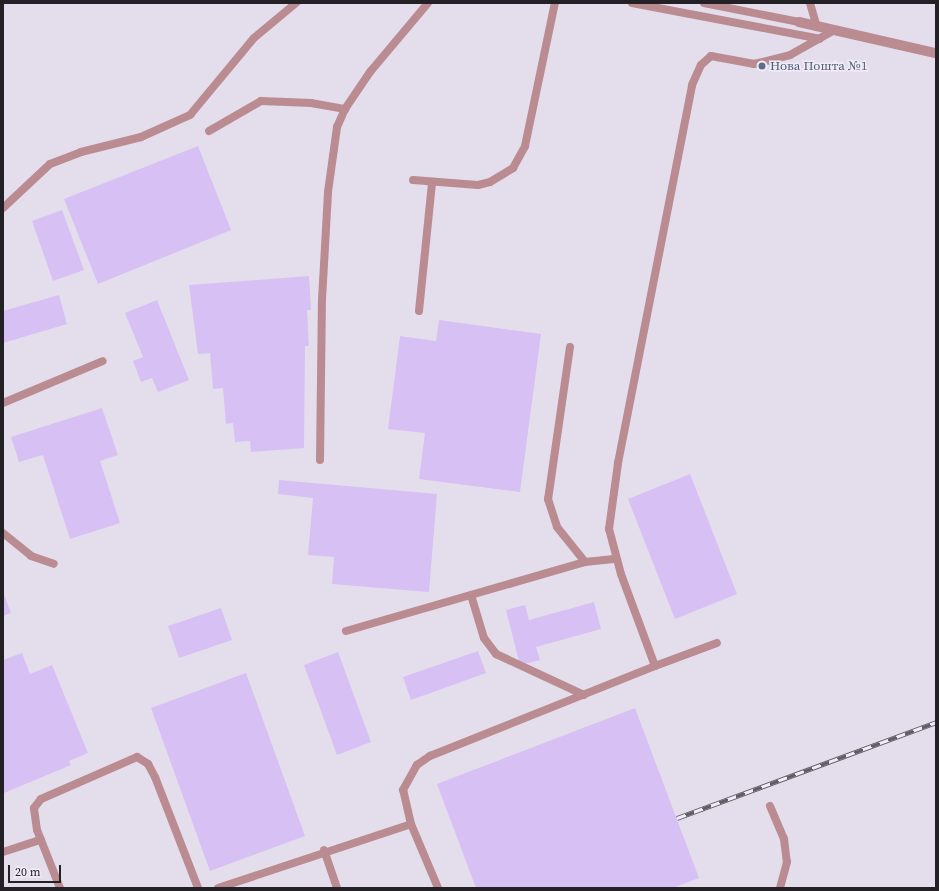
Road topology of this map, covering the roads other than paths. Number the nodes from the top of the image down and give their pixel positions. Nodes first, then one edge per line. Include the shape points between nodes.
1 (296, 3) edge
2 (428, 3) edge
3 (555, 3) edge
4 (632, 3) edge
5 (704, 3) edge
6 (810, 3) edge
7 (731, 6) edge
8 (799, 22) joint
9 (816, 27) junction
10 (831, 32) junction
11 (820, 39) junction
12 (936, 53) edge
13 (345, 109) junction
14 (209, 130) dead end
15 (413, 180) dead end
16 (432, 182) junction
17 (3, 208) edge
18 (419, 311) dead end
19 (570, 347) dead end
20 (104, 361) dead end
21 (3, 403) edge
22 (320, 460) dead end
23 (3, 533) edge
24 (616, 559) junction
25 (585, 562) junction
26 (54, 564) dead end
27 (471, 595) junction
28 (346, 631) dead end
29 (717, 643) dead end
30 (655, 666) junction
31 (584, 695) junction
32 (770, 806) dead end
33 (411, 824) junction
34 (41, 840) junction
35 (324, 850) junction
36 (3, 852) edge
37 (60, 888) edge
38 (198, 888) edge
39 (218, 888) edge
40 (337, 888) edge
41 (438, 888) edge
42 (780, 888) edge

1 - 17 lane via 254,38 190,115 141,137 82,152 50,164
2 - 13 lane
3 - 16 lane via 525,146 513,168 490,182 478,185
4 - 11 lane
5 - 7 lane
6 - 9 lane
7 - 8 lane
8 - 9 street
9 - 10 street
10 - 11 lane
10 - 12 street
11 - 24 lane via 790,56 754,64 710,56 694,77 618,463 609,529
13 - 14 lane via 311,103 261,101
13 - 22 lane via 334,142 328,192 322,300
15 - 16 lane
16 - 18 lane
19 - 25 lane via 548,499 558,527
20 - 21 lane
23 - 26 lane via 31,556
24 - 25 lane
24 - 30 lane
25 - 27 lane
27 - 28 lane
27 - 31 lane via 484,638 496,654
29 - 30 lane
30 - 31 lane
31 - 33 lane via 430,756 417,765 403,790
32 - 42 lane via 784,839 787,862
33 - 35 lane
33 - 41 lane
34 - 36 lane
34 - 37 lane
34 - 38 lane via 33,817 34,808 41,799 137,757 148,764 155,777
35 - 39 lane
35 - 40 lane

